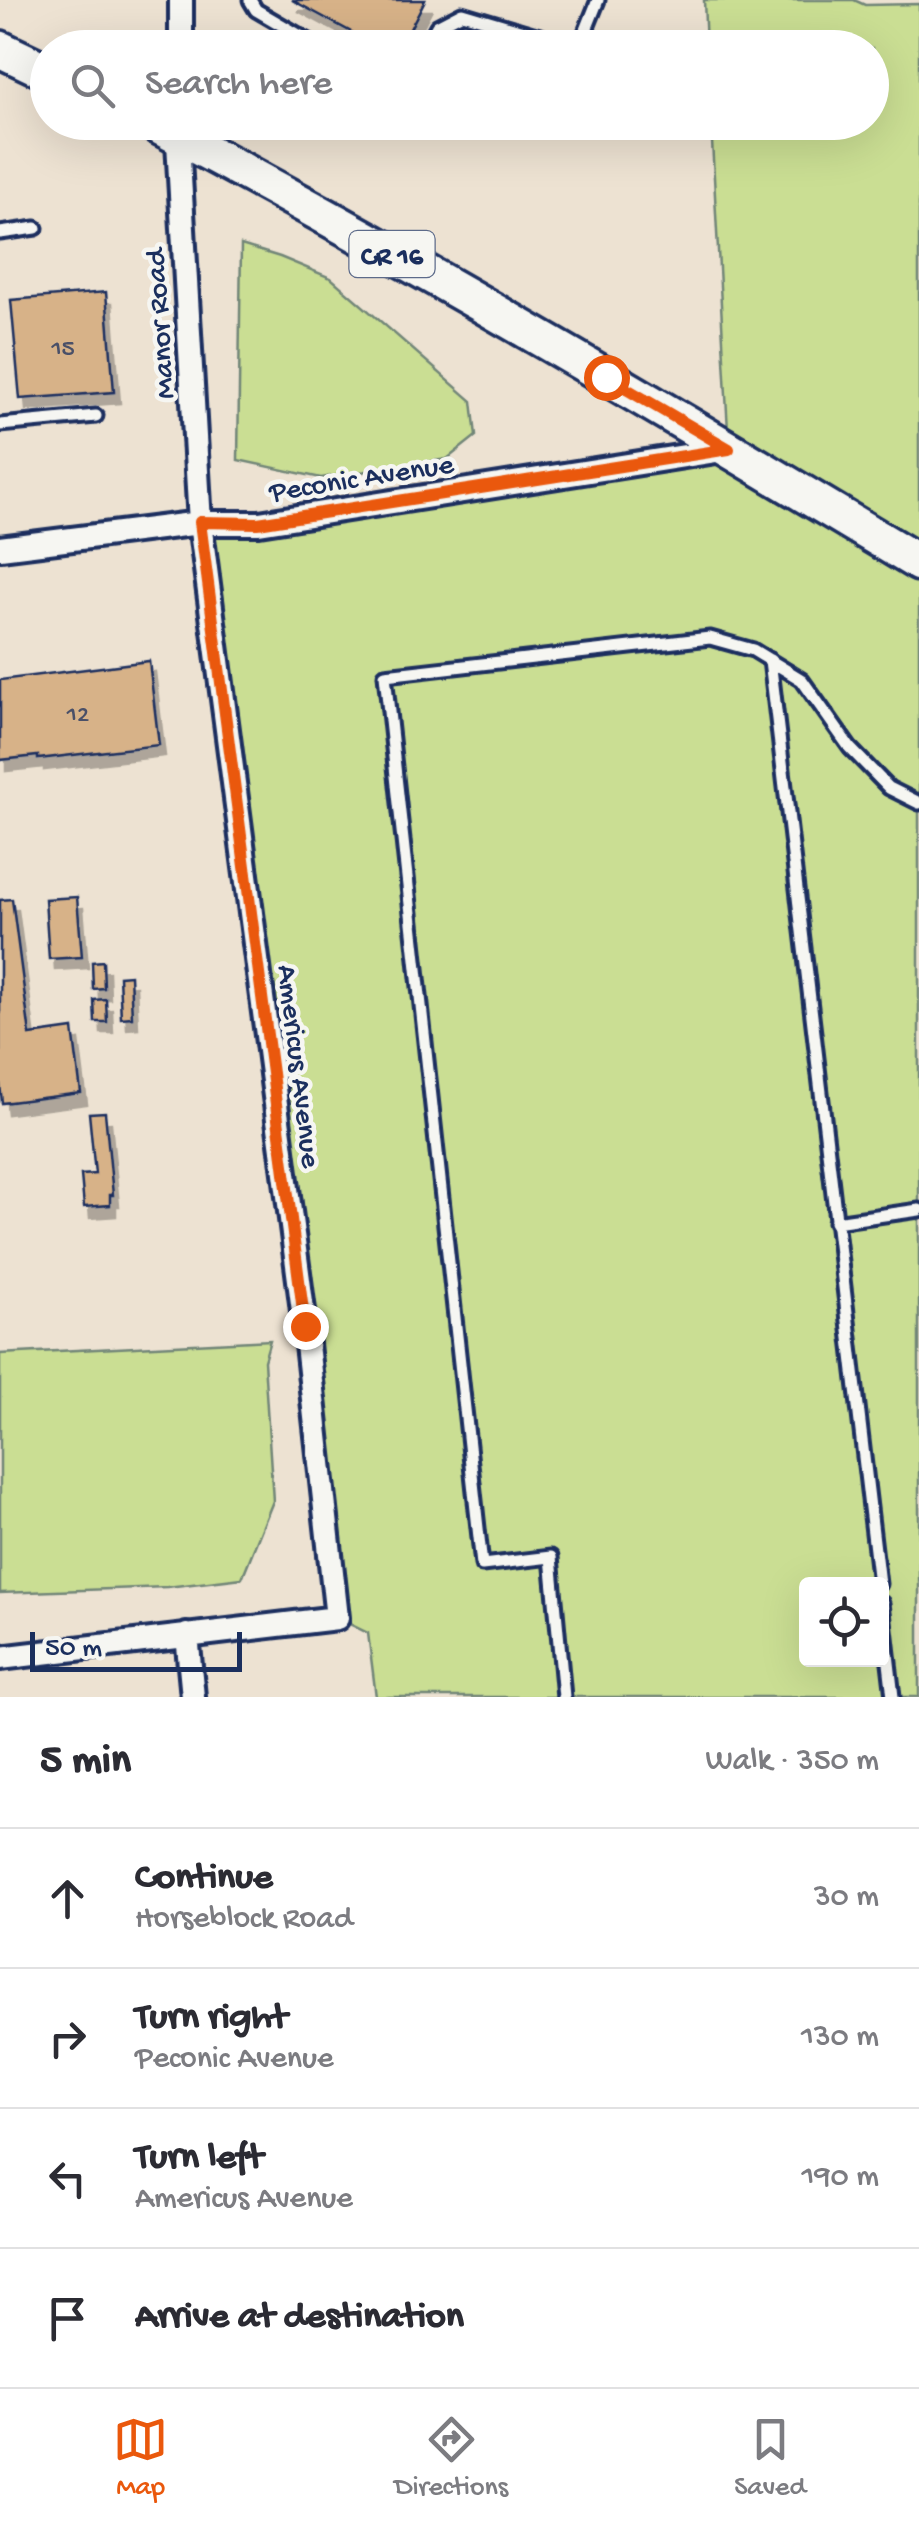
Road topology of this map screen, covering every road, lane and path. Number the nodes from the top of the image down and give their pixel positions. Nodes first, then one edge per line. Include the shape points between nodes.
1 (180, 0) edge
2 (250, 0) edge
3 (598, 0) edge
4 (181, 30) edge
5 (290, 30) edge
6 (435, 30) edge
7 (521, 30) edge
8 (586, 30) edge
9 (0, 50) edge
10 (30, 64) edge
11 (169, 140) edge
12 (191, 140) edge
13 (36, 228) dead end
14 (0, 233) edge
15 (96, 416) dead end
16 (0, 425) edge
17 (729, 449) junction
18 (200, 522) junction
19 (0, 548) edge
20 (919, 562) edge
21 (770, 660) junction
22 (919, 802) edge
23 (919, 1210) edge
24 (835, 1222) junction
25 (878, 1577) edge
26 (187, 1636) junction
27 (0, 1658) edge
28 (889, 1663) edge
29 (193, 1697) edge
30 (564, 1697) edge
31 (893, 1697) edge

1 - 4 street
2 - 5 lane
3 - 8 lane
6 - 7 lane via 462,12
9 - 10 main road
11 - 18 street, Manor Road
12 - 17 main road, CR 16
13 - 14 lane
15 - 16 lane
17 - 18 street, Peconic Avenue via 258,523
17 - 20 main road, CR 16
18 - 19 street, Peconic Avenue
18 - 26 street, Americus Avenue via 337,1618
21 - 22 lane via 802,680 888,788
21 - 24 lane
21 - 30 lane via 710,638 385,675 482,1565 552,1557
23 - 24 lane
24 - 25 lane
26 - 27 street
26 - 29 street
28 - 31 lane

